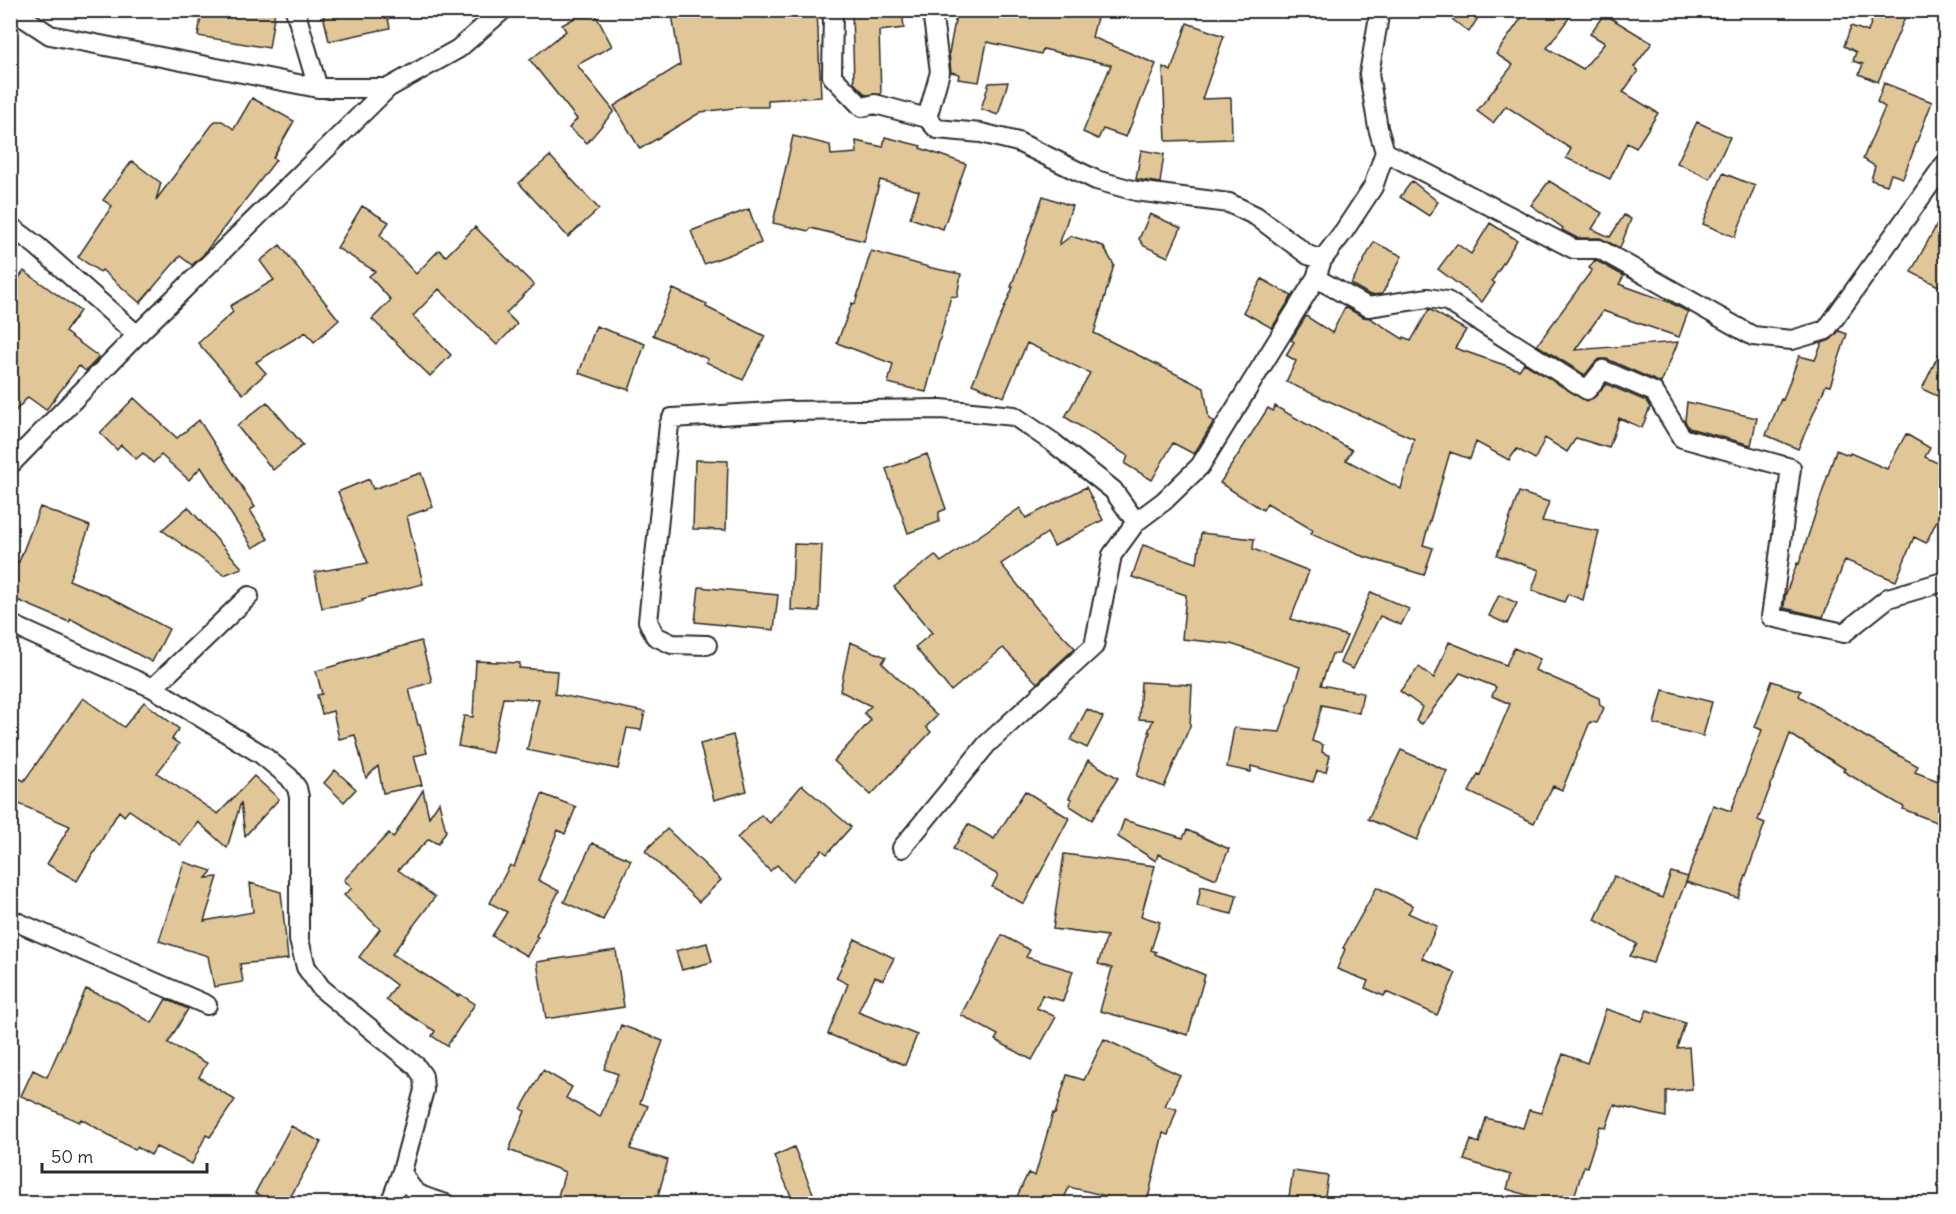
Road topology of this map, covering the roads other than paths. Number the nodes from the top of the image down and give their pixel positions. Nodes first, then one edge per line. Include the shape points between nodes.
1 (12, 10) edge
2 (295, 10) edge
3 (503, 10) edge
4 (833, 10) edge
5 (932, 10) edge
6 (1380, 10) edge
7 (318, 88) junction
8 (388, 88) junction
9 (927, 118) junction
10 (1385, 152) junction
11 (1946, 162) edge
12 (10, 225) edge
13 (1322, 260) junction
14 (1316, 278) junction
15 (137, 335) junction
16 (10, 465) edge
17 (1136, 522) junction
18 (1946, 582) edge
19 (249, 596) dead end
20 (10, 624) edge
21 (707, 645) dead end
22 (153, 688) junction
23 (902, 848) dead end
24 (10, 919) edge
25 (207, 1005) dead end
26 (402, 1172) junction
27 (390, 1203) edge
28 (446, 1203) edge

1 - 7 street via 50,35
2 - 7 street
3 - 8 street via 458,49
4 - 9 street via 832,76 862,107 875,104
5 - 9 street via 940,72
6 - 10 street via 1369,74
7 - 8 street
8 - 15 street
9 - 13 street via 937,129 981,133 1018,142 1096,180 1136,191 1229,203 1256,216 1308,255
10 - 11 street via 1574,249 1599,249 1753,336 1792,340 1826,330
10 - 13 street via 1373,187
12 - 15 street
13 - 14 street
14 - 17 street via 1200,466
14 - 18 street via 1368,307 1428,298 1447,301 1587,390 1603,370 1654,392 1682,438 1791,468 1771,617 1844,633 1888,598
15 - 16 street
17 - 21 street via 1113,490 1014,416 941,409 787,411 672,418 648,621 655,636 672,644
17 - 23 street via 1112,555 1094,646 987,744
19 - 22 street
20 - 22 street
22 - 26 street via 261,754 289,777 297,789 299,940 306,967 321,988 423,1076 424,1090
24 - 25 street
26 - 27 street
26 - 28 street via 415,1194

